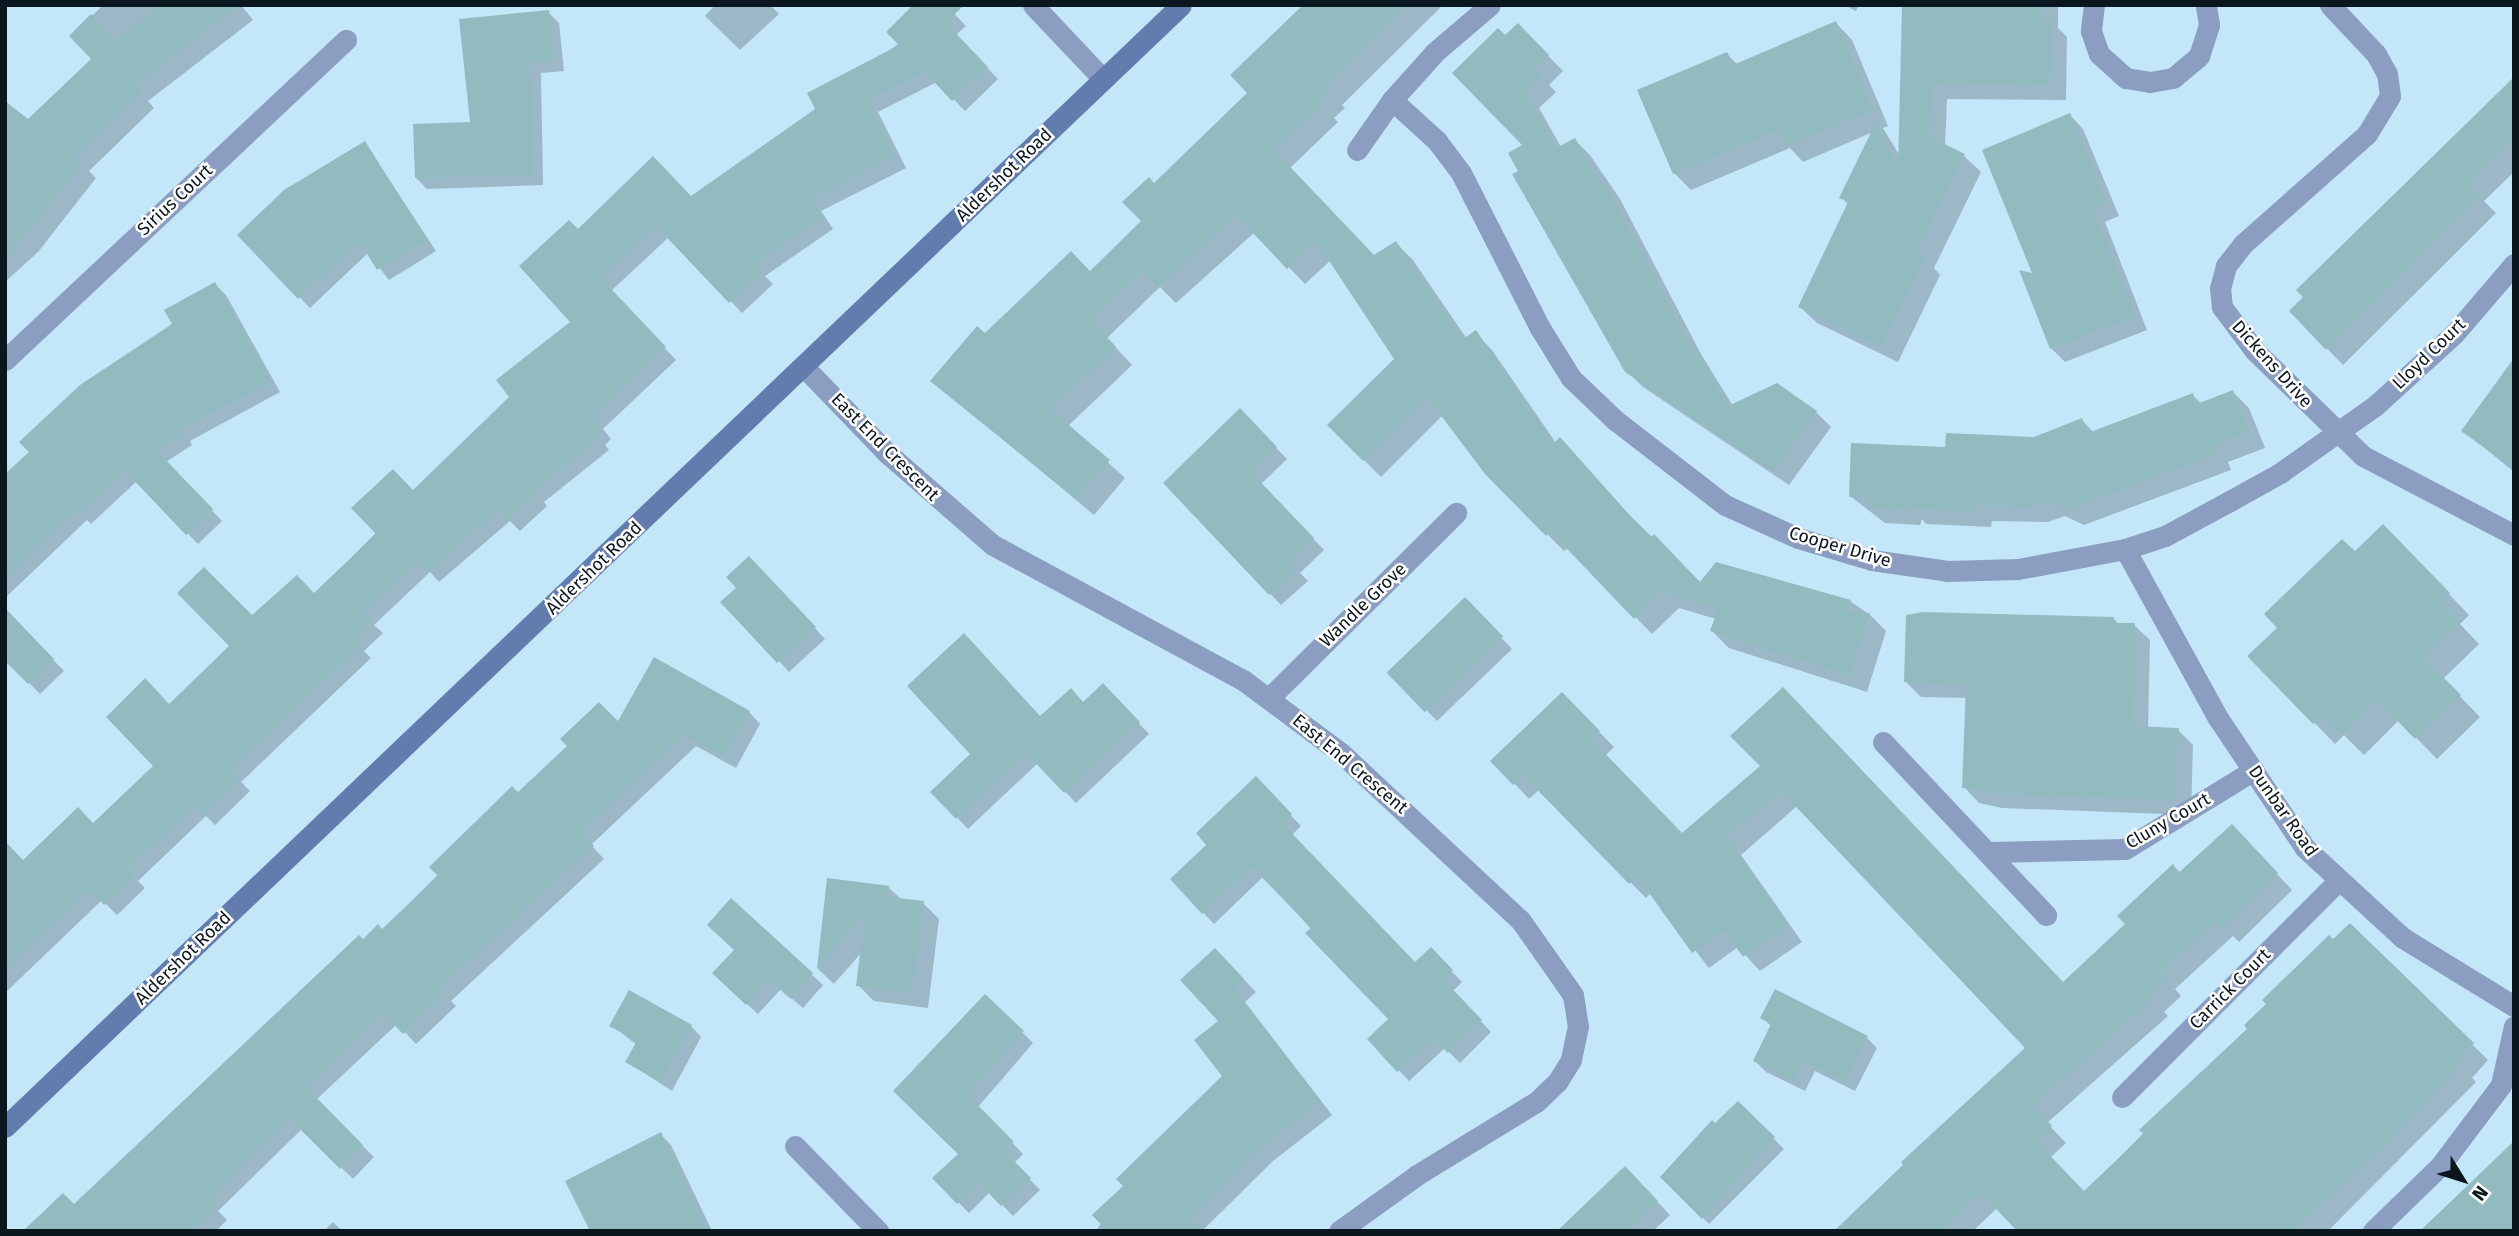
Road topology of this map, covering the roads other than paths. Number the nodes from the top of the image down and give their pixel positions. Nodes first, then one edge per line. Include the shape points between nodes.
1 (1034, 5) edge
2 (1181, 5) edge
3 (1490, 5) edge
4 (2094, 5) edge
5 (2206, 5) edge
6 (2330, 5) edge
7 (346, 40) dead end
8 (1103, 79) junction
9 (1392, 100) junction
10 (1357, 150) dead end
11 (2514, 264) edge
12 (5, 360) edge
13 (805, 368) junction
14 (2336, 434) junction
15 (1456, 513) dead end
16 (2514, 535) edge
17 (2125, 549) junction
18 (1270, 697) junction
19 (1883, 742) dead end
20 (2254, 770) junction
21 (1991, 852) junction
22 (2338, 881) junction
23 (2046, 915) dead end
24 (2514, 1006) edge
25 (2514, 1026) edge
26 (2122, 1097) dead end
27 (5, 1127) edge
28 (795, 1146) dead end
29 (878, 1231) edge
30 (1339, 1231) edge
31 (2373, 1231) edge

1 - 8 street
2 - 8 street, Aldershot Road
3 - 9 street via 1435,52
4 - 5 street via 2091,31 2099,54 2126,78 2150,82 2173,78 2199,56 2208,36
6 - 14 street, Dickens Drive via 2376,54 2387,74 2389,96 2383,114 2367,134 2244,244 2226,266 2220,288 2222,307 2255,351
7 - 12 street, Sirius Court
8 - 13 street, Aldershot Road
9 - 10 street
9 - 17 street, Cooper Drive via 1437,141 1461,173 1539,328 1571,378 1663,460 1725,505 1798,538 1872,559 1947,570 2018,569
11 - 14 street, Lloyd Court via 2416,370
13 - 18 street, East End Crescent via 887,453 993,545 1161,633
13 - 27 street, Aldershot Road
14 - 16 street, Dickens Drive via 2363,456
14 - 17 street, Cooper Drive via 2228,502 2165,536
15 - 18 street, Wandle Grove
17 - 20 street, Dunbar Road via 2218,718
18 - 30 street, East End Crescent via 1391,797 1521,921 1573,995 1578,1026 1571,1060 1536,1102 1417,1175
19 - 21 street
20 - 21 street, Cluny Court via 2125,849
20 - 22 street, Dunbar Road via 2305,848
21 - 23 street
22 - 24 street, Dunbar Road via 2403,938
22 - 26 street, Carrick Court
25 - 31 street via 2501,1085 2440,1166
28 - 29 street

